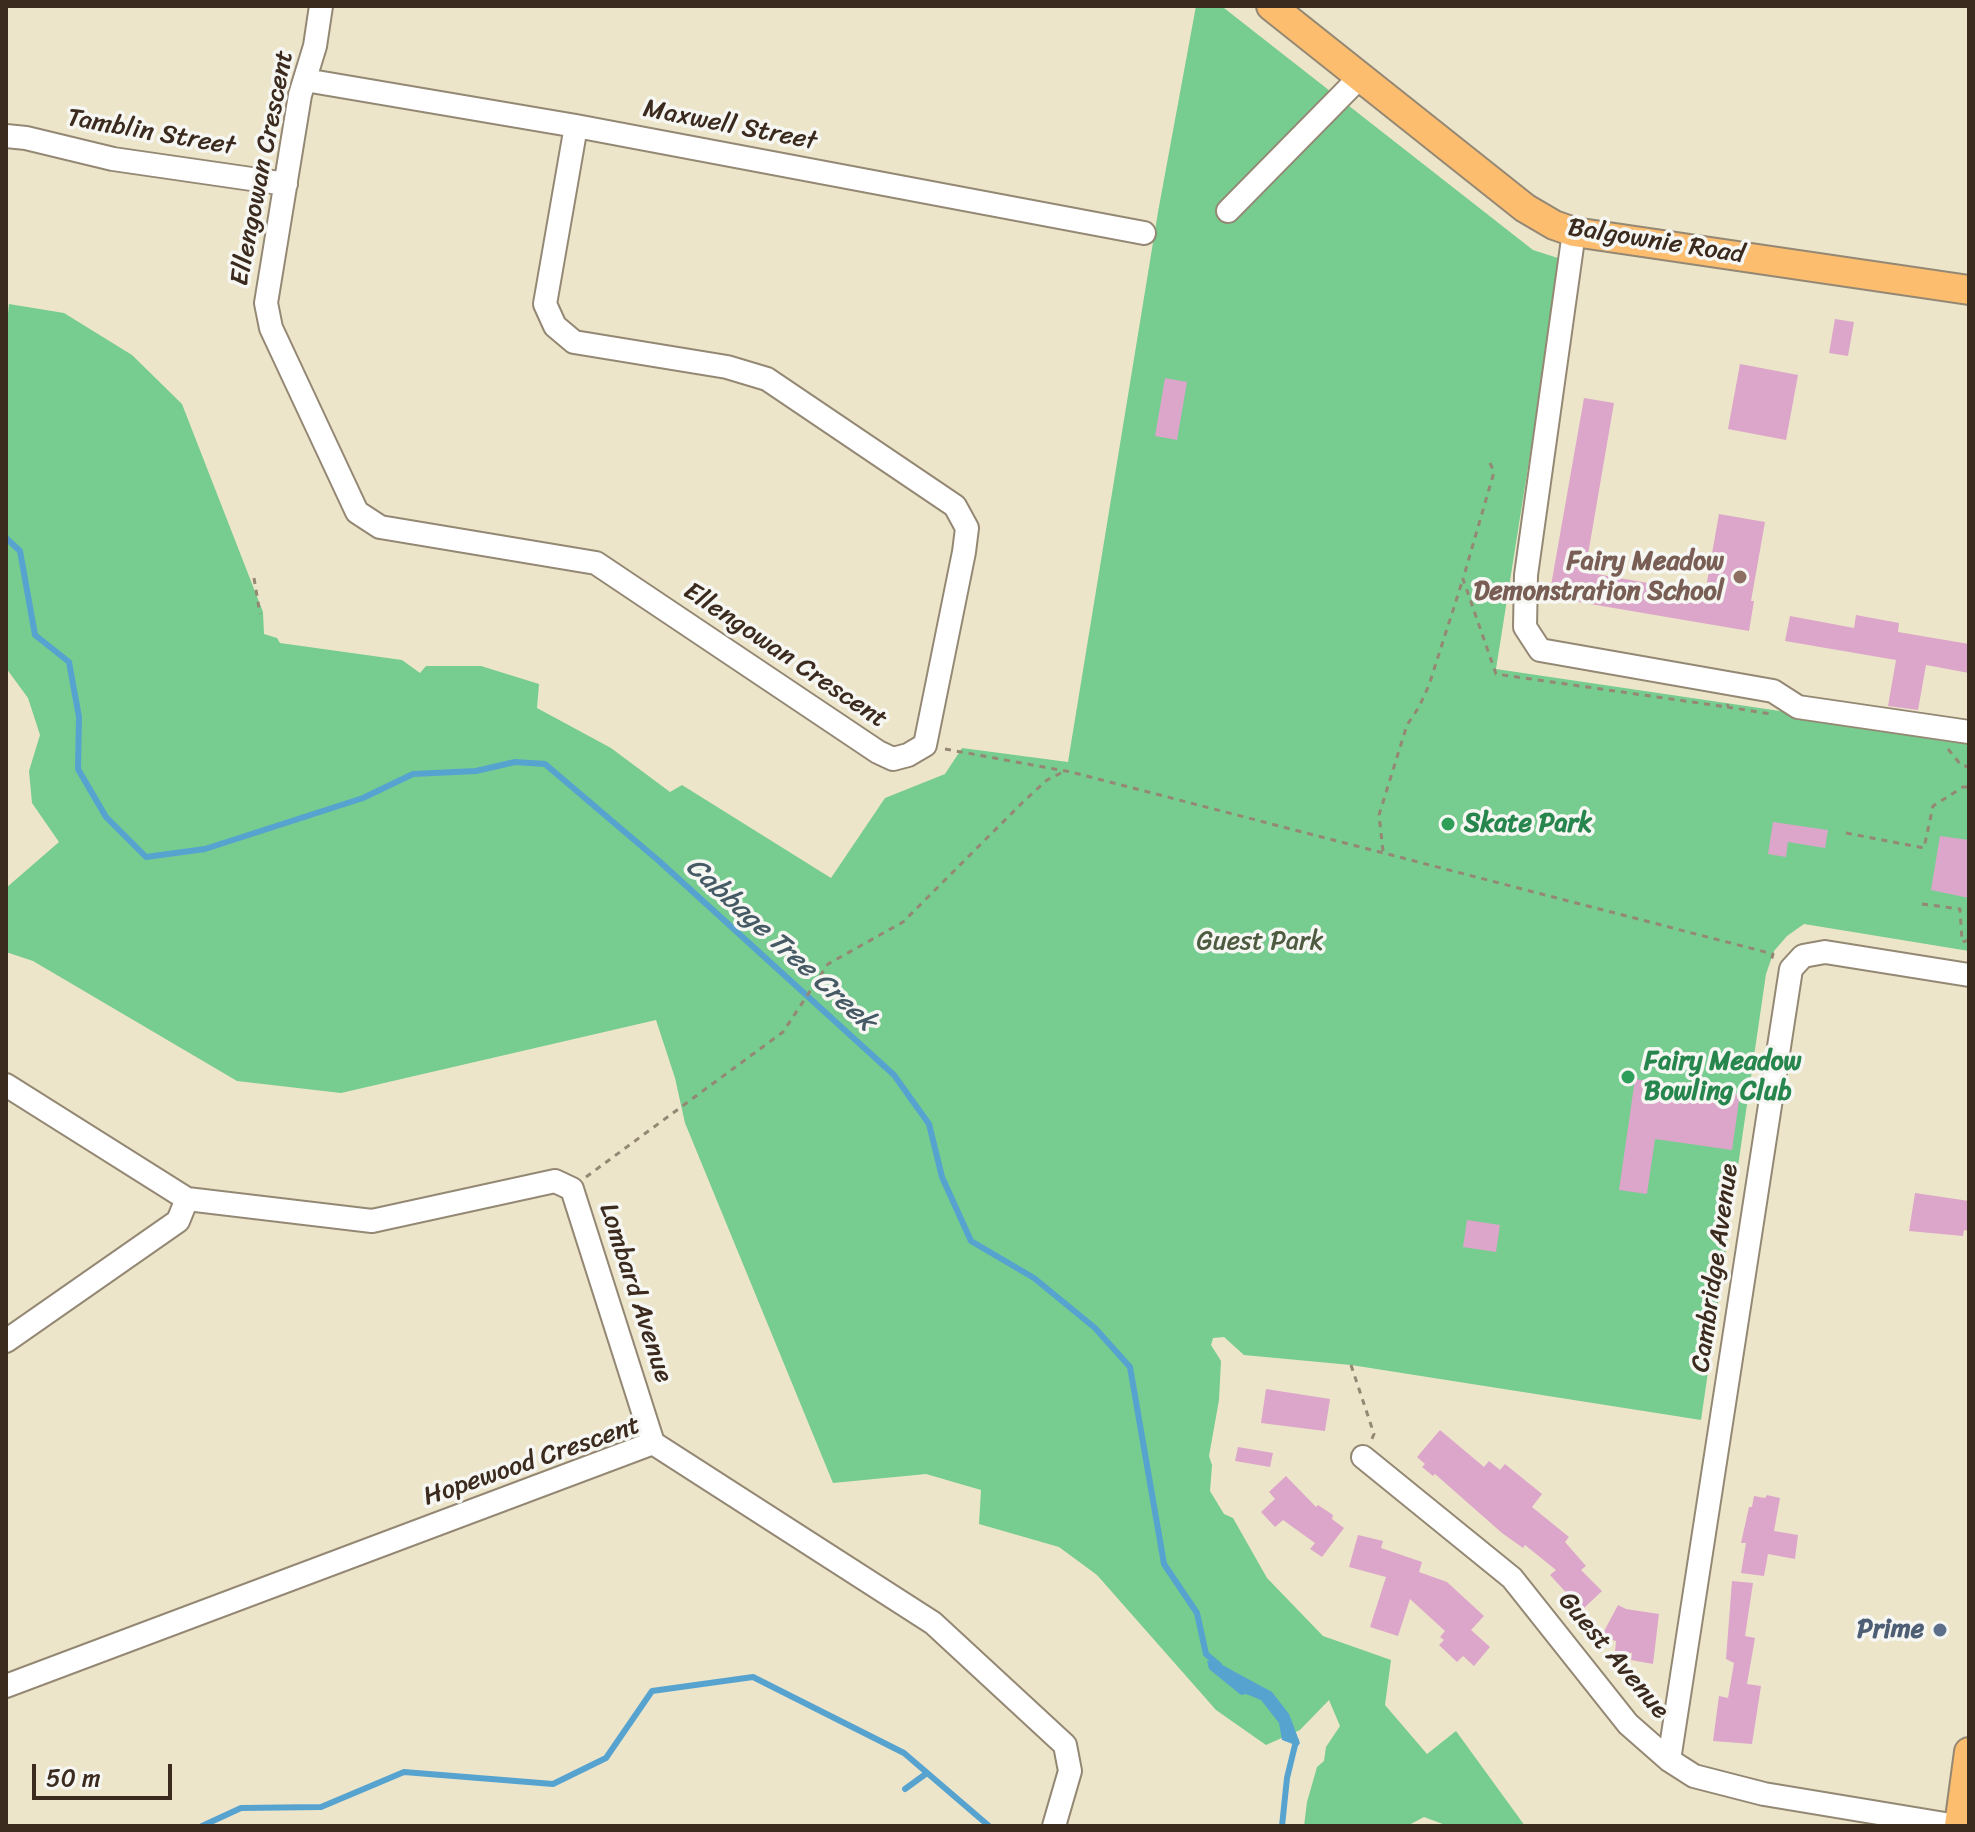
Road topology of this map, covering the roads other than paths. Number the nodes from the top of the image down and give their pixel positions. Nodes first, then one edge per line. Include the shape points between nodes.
1 (321, 6) edge
2 (1271, 6) edge
3 (1359, 78) junction
4 (305, 80) junction
5 (576, 126) junction
6 (6, 136) edge
7 (286, 184) junction
8 (1228, 211) dead end
9 (1574, 232) junction
10 (1144, 233) dead end
11 (1969, 290) edge
12 (1969, 732) edge
13 (1969, 975) edge
14 (6, 1085) edge
15 (187, 1199) junction
16 (6, 1341) edge
17 (653, 1443) junction
18 (1363, 1457) road end
19 (6, 1686) edge
20 (1969, 1752) edge
21 (1669, 1760) junction
22 (1054, 1826) edge
23 (1958, 1826) edge

1 - 4 street, Ellengowan Crescent
2 - 3 main road, Balgownie Road
3 - 8 street
3 - 9 main road, Balgownie Road via 1525,208
4 - 5 street, Maxwell Street
4 - 7 street, Ellengowan Crescent
5 - 7 street, Ellengowan Crescent via 545,304 555,326 574,342 727,367 767,379 955,506 967,528 925,745 908,755 893,759 878,752 596,563 380,527 357,512 271,328 266,303
5 - 10 street, Maxwell Street
6 - 7 street, Tamblin Street via 113,159
9 - 11 main road, Balgownie Road
9 - 12 street via 1526,575 1525,627 1540,650 1773,691 1798,707
13 - 21 street, Cambridge Avenue via 1825,952 1803,956 1791,969
14 - 15 street, Lombard Avenue
15 - 16 street via 178,1221
15 - 17 street, Lombard Avenue via 372,1221 555,1181 572,1189
17 - 19 street, Hopewood Crescent
17 - 22 street, Hopewood Crescent via 933,1623 1065,1745 1070,1771
18 - 21 street, Guest Avenue via 1512,1578 1628,1724
20 - 23 main road
21 - 23 street, Guest Avenue via 1694,1776 1727,1786

